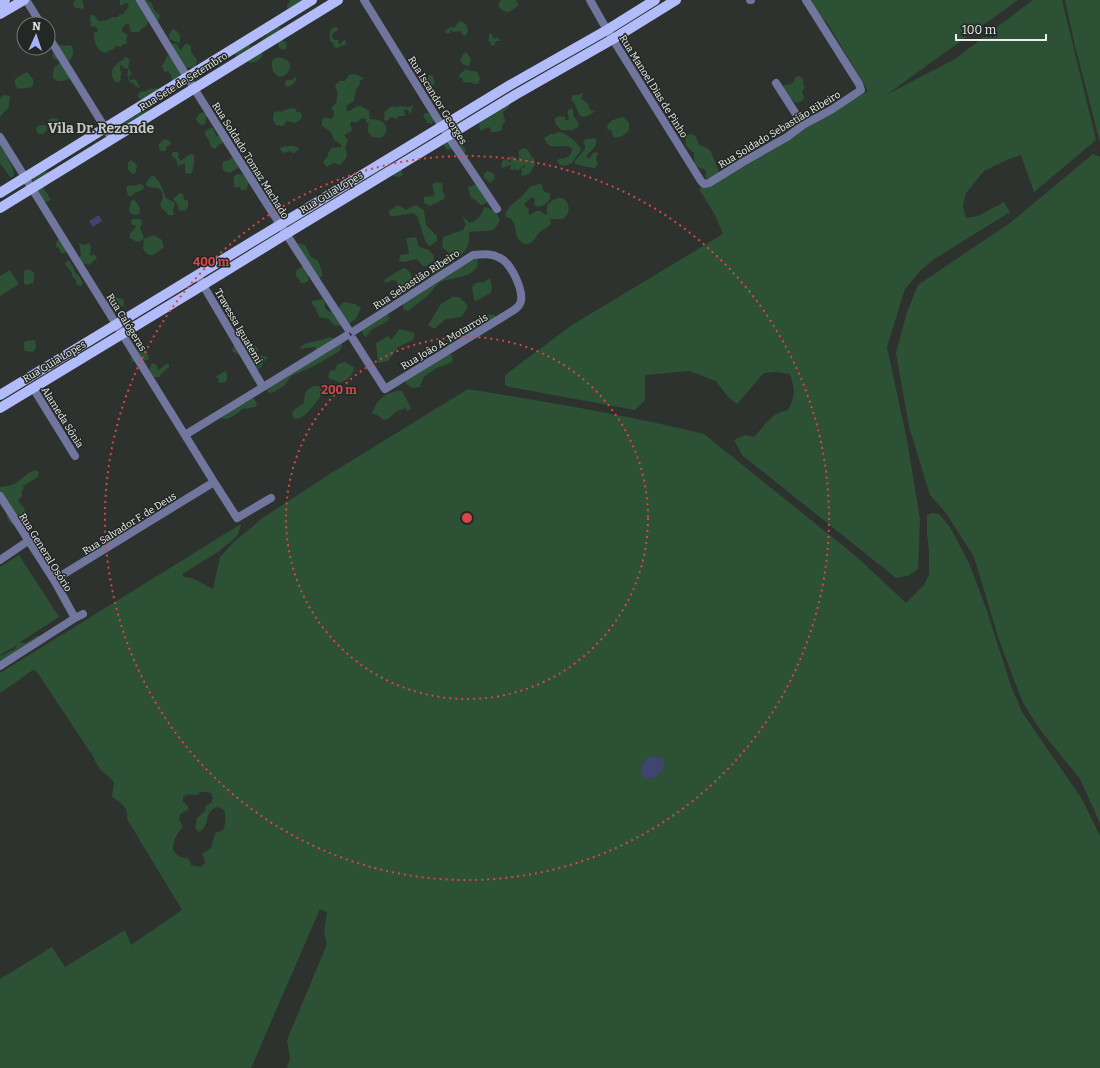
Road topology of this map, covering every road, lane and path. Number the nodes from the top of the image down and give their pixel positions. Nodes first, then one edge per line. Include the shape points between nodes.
1 (5, 0) edge
2 (25, 0) edge
3 (140, 0) edge
4 (312, 0) edge
5 (338, 0) edge
6 (364, 0) edge
7 (590, 0) edge
8 (655, 0) edge
9 (676, 0) edge
10 (806, 0) edge
11 (0, 3) edge
12 (0, 14) edge
13 (36, 16) edge
14 (607, 30) junction
15 (613, 39) junction
16 (56, 49) edge
17 (187, 77) junction
18 (776, 83) dead end
19 (194, 89) junction
20 (803, 125) junction
21 (443, 126) junction
22 (105, 128) junction
23 (448, 136) junction
24 (0, 137) edge
25 (112, 139) junction
26 (25, 177) junction
27 (701, 181) joint
28 (32, 189) junction
29 (0, 193) edge
30 (0, 208) edge
31 (496, 209) dead end
32 (280, 225) junction
33 (286, 234) junction
34 (198, 274) junction
35 (203, 285) junction
36 (514, 310) joint
37 (116, 324) junction
38 (122, 334) junction
39 (350, 334) junction
40 (263, 387) junction
41 (33, 388) junction
42 (385, 389) joint
43 (0, 395) edge
44 (0, 408) edge
45 (185, 435) junction
46 (75, 456) dead end
47 (214, 482) junction
48 (0, 496) edge
49 (271, 498) dead end
50 (28, 541) junction
51 (0, 560) edge
52 (54, 580) junction
53 (83, 614) dead end
54 (75, 618) junction
55 (0, 665) edge

1 - 11 main road
2 - 12 main road
2 - 13 street
3 - 17 street, Rua Soldado Tomaz Machado
4 - 17 main road, Rua Sete de Setembro
5 - 19 main road, Rua Sete de Setembro
6 - 21 street, Rua Iscandor Georges
7 - 14 street, Rua Manoel Dias de Pinho
8 - 14 main road, Rua Guia Lopes
9 - 15 main road, Rua Guia Lopes
10 - 20 street, Rua Soldado Sebastião Ribeiro via 859,84 860,90
14 - 15 street, Rua Manoel Dias de Pinho
14 - 21 main road, Rua Guia Lopes
15 - 23 main road, Rua Guia Lopes
15 - 27 street, Rua Manoel Dias de Pinho
16 - 22 street
17 - 19 street, Rua Soldado Tomaz Machado
17 - 22 main road, Rua Sete de Setembro
18 - 20 street
19 - 25 main road, Rua Sete de Setembro
19 - 32 street, Rua Soldado Tomaz Machado
20 - 27 street, Rua Soldado Sebastião Ribeiro via 709,183 704,184
21 - 23 street, Rua Iscandor Georges
21 - 32 main road, Rua Guia Lopes
22 - 25 street
22 - 26 main road, Rua Sete de Setembro
23 - 31 street, Rua Iscandor Georges
23 - 33 main road, Rua Guia Lopes
24 - 26 street, Rua Calógeras
25 - 28 main road, Rua Sete de Setembro
26 - 28 street, Rua Calógeras
26 - 29 main road, Rua Sete de Setembro
28 - 30 main road, Rua Sete de Setembro
28 - 37 street, Rua Calógeras
32 - 33 street, Rua Soldado Tomaz Machado
32 - 34 main road, Rua Guia Lopes
33 - 35 main road, Rua Guia Lopes
33 - 39 street, Rua Soldado Tomaz Machado
34 - 35 street, Travessa Iguatemi
34 - 37 main road, Rua Guia Lopes
35 - 38 main road, Rua Guia Lopes
35 - 40 street, Travessa Iguatemi
36 - 39 street, Rua Sebastião Ribeiro via 521,302 522,294 515,275 502,259 488,253 473,255
36 - 42 street, Rua João A. Motarrois
37 - 38 street, Rua Calógeras
37 - 43 main road, Rua Guia Lopes
38 - 41 main road, Rua Guia Lopes
38 - 45 street, Rua Calógeras
39 - 40 street, Rua Sebastião Ribeiro
39 - 42 street, Rua Soldado Tomaz Machado
40 - 45 street, Rua Sebastião Ribeiro
41 - 44 main road, Rua Guia Lopes
41 - 46 street, Alameda Sônia
45 - 47 street, Rua Calógeras
47 - 49 street, Rua Calógeras via 237,518
47 - 52 street, Rua Salvador F. de Deus
48 - 50 street, Rua General Osório
50 - 51 street
50 - 52 street, Rua General Osório
52 - 54 street, Rua General Osório
53 - 54 street
54 - 55 street

